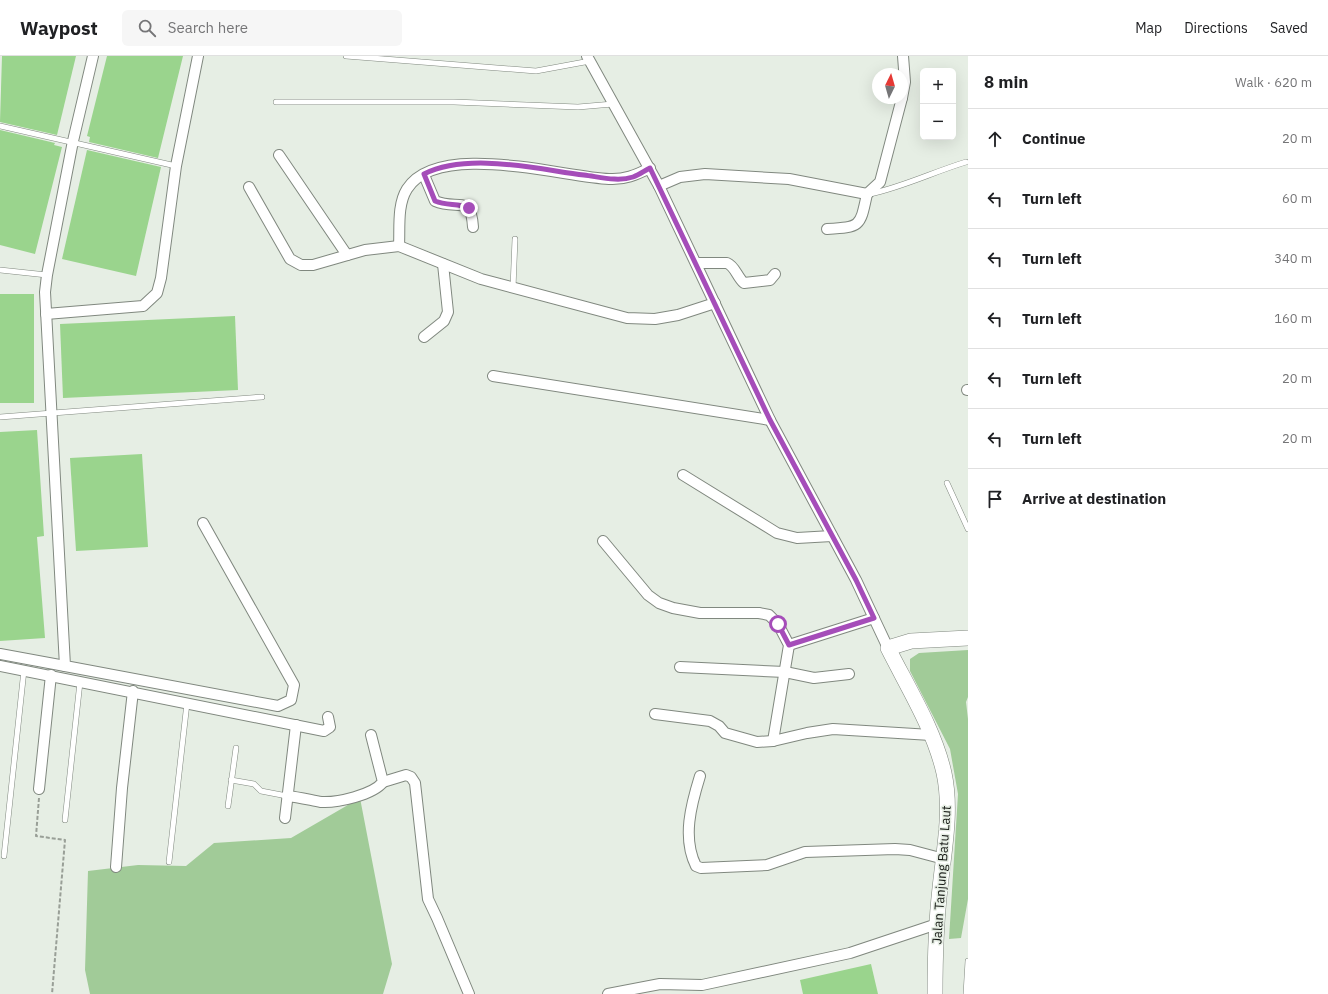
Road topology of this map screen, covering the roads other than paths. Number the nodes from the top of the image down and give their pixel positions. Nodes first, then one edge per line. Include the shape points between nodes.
1 (93, 56) edge
2 (198, 56) edge
3 (346, 56) edge
4 (903, 56) edge
5 (589, 59) edge
6 (904, 68) edge
7 (276, 102) dead end
8 (613, 104) junction
9 (900, 104) edge
10 (0, 126) edge
11 (73, 141) junction
12 (279, 156) dead end
13 (966, 162) dead end
14 (176, 166) junction
15 (650, 168) junction
16 (424, 174) junction
17 (659, 186) junction
18 (249, 187) dead end
19 (867, 194) junction
20 (473, 227) dead end
21 (827, 229) dead end
22 (515, 239) dead end
23 (399, 246) junction
24 (347, 255) junction
25 (696, 263) junction
26 (443, 264) junction
27 (0, 270) edge
28 (775, 274) dead end
29 (47, 275) junction
30 (513, 289) junction
31 (715, 303) junction
32 (46, 314) junction
33 (424, 337) dead end
34 (493, 376) dead end
35 (262, 397) dead end
36 (51, 414) junction
37 (0, 417) edge
38 (770, 420) junction
39 (683, 475) dead end
40 (947, 483) dead end
41 (202, 523) dead end
42 (968, 529) edge
43 (832, 536) junction
44 (603, 542) dead end
45 (874, 618) junction
46 (968, 638) edge
47 (789, 645) junction
48 (888, 648) junction
49 (0, 654) edge
50 (0, 666) edge
51 (64, 666) junction
52 (680, 667) dead end
53 (24, 670) junction
54 (785, 672) junction
55 (849, 674) dead end
56 (51, 675) junction
57 (80, 681) junction
58 (133, 691) junction
59 (187, 702) junction
60 (655, 714) dead end
61 (328, 716) dead end
62 (296, 725) junction
63 (371, 735) dead end
64 (931, 735) junction
65 (773, 742) junction
66 (236, 748) dead end
67 (700, 776) dead end
68 (231, 780) junction
69 (383, 782) junction
70 (39, 789) road end
71 (287, 796) junction
72 (228, 806) dead end
73 (285, 818) dead end
74 (64, 820) dead end
75 (4, 856) dead end
76 (944, 859) junction
77 (169, 862) dead end
78 (116, 867) dead end
79 (937, 924) junction
80 (968, 961) edge
81 (469, 994) edge
82 (608, 994) edge
83 (935, 994) edge
84 (966, 994) edge

1 - 11 street
2 - 14 street
3 - 5 lane via 536,71
4 - 6 street
5 - 8 street
7 - 8 lane via 454,102 578,107
8 - 15 street
9 - 19 street via 880,182
10 - 11 lane
11 - 14 lane
11 - 29 street
12 - 24 street
13 - 19 lane via 939,170 895,189
14 - 32 street via 157,293 143,306
15 - 16 street via 632,177 609,179 490,163 460,164
15 - 17 street
16 - 20 street via 435,201 469,208
16 - 23 street via 407,189 403,199
17 - 19 street via 680,177 705,174 789,179
17 - 25 street
18 - 24 street via 290,259 301,265 313,265
19 - 21 street via 859,224 850,228
22 - 30 lane
23 - 24 street
23 - 26 street
25 - 28 street via 731,264 744,283 770,280
25 - 31 street
26 - 30 street via 481,280
26 - 33 street via 448,312 444,321
27 - 29 lane
29 - 32 street
30 - 31 street via 627,318 655,319 678,315
31 - 38 street
32 - 36 street
34 - 38 street
35 - 36 lane
36 - 37 lane
36 - 51 street
38 - 43 street
39 - 43 street via 777,533 797,538
40 - 42 lane
41 - 51 street via 294,685 291,700 278,706
43 - 45 street
44 - 47 street via 648,595 659,603 700,613 769,615 778,624
45 - 47 street
45 - 48 street
46 - 48 street via 911,641
47 - 54 street
48 - 64 street, Jalan Tanjung Batu Laut
49 - 51 street
50 - 53 street
52 - 54 street
53 - 56 street
53 - 75 lane
54 - 55 street via 814,678
54 - 65 street
56 - 57 street
56 - 70 street
57 - 58 street
57 - 74 lane
58 - 59 street
58 - 78 street
59 - 62 street
59 - 77 lane
60 - 65 street via 710,721 725,733 757,742
61 - 62 street via 330,727 324,731
62 - 71 street
63 - 69 street
64 - 65 street via 833,729
64 - 76 street, Jalan Tanjung Batu Laut via 944,772 946,787
66 - 68 lane
67 - 76 street via 690,810 689,844 696,866 701,868 767,864 805,852 895,849 910,850
68 - 71 lane via 254,784 260,791
68 - 72 lane
69 - 71 street via 371,791 335,801 320,802
69 - 81 street via 406,775 415,783 428,899
71 - 73 street
76 - 79 street, Jalan Tanjung Batu Laut
79 - 82 street via 850,953 702,985 660,984
79 - 83 street, Jalan Tanjung Batu Laut
80 - 84 lane

